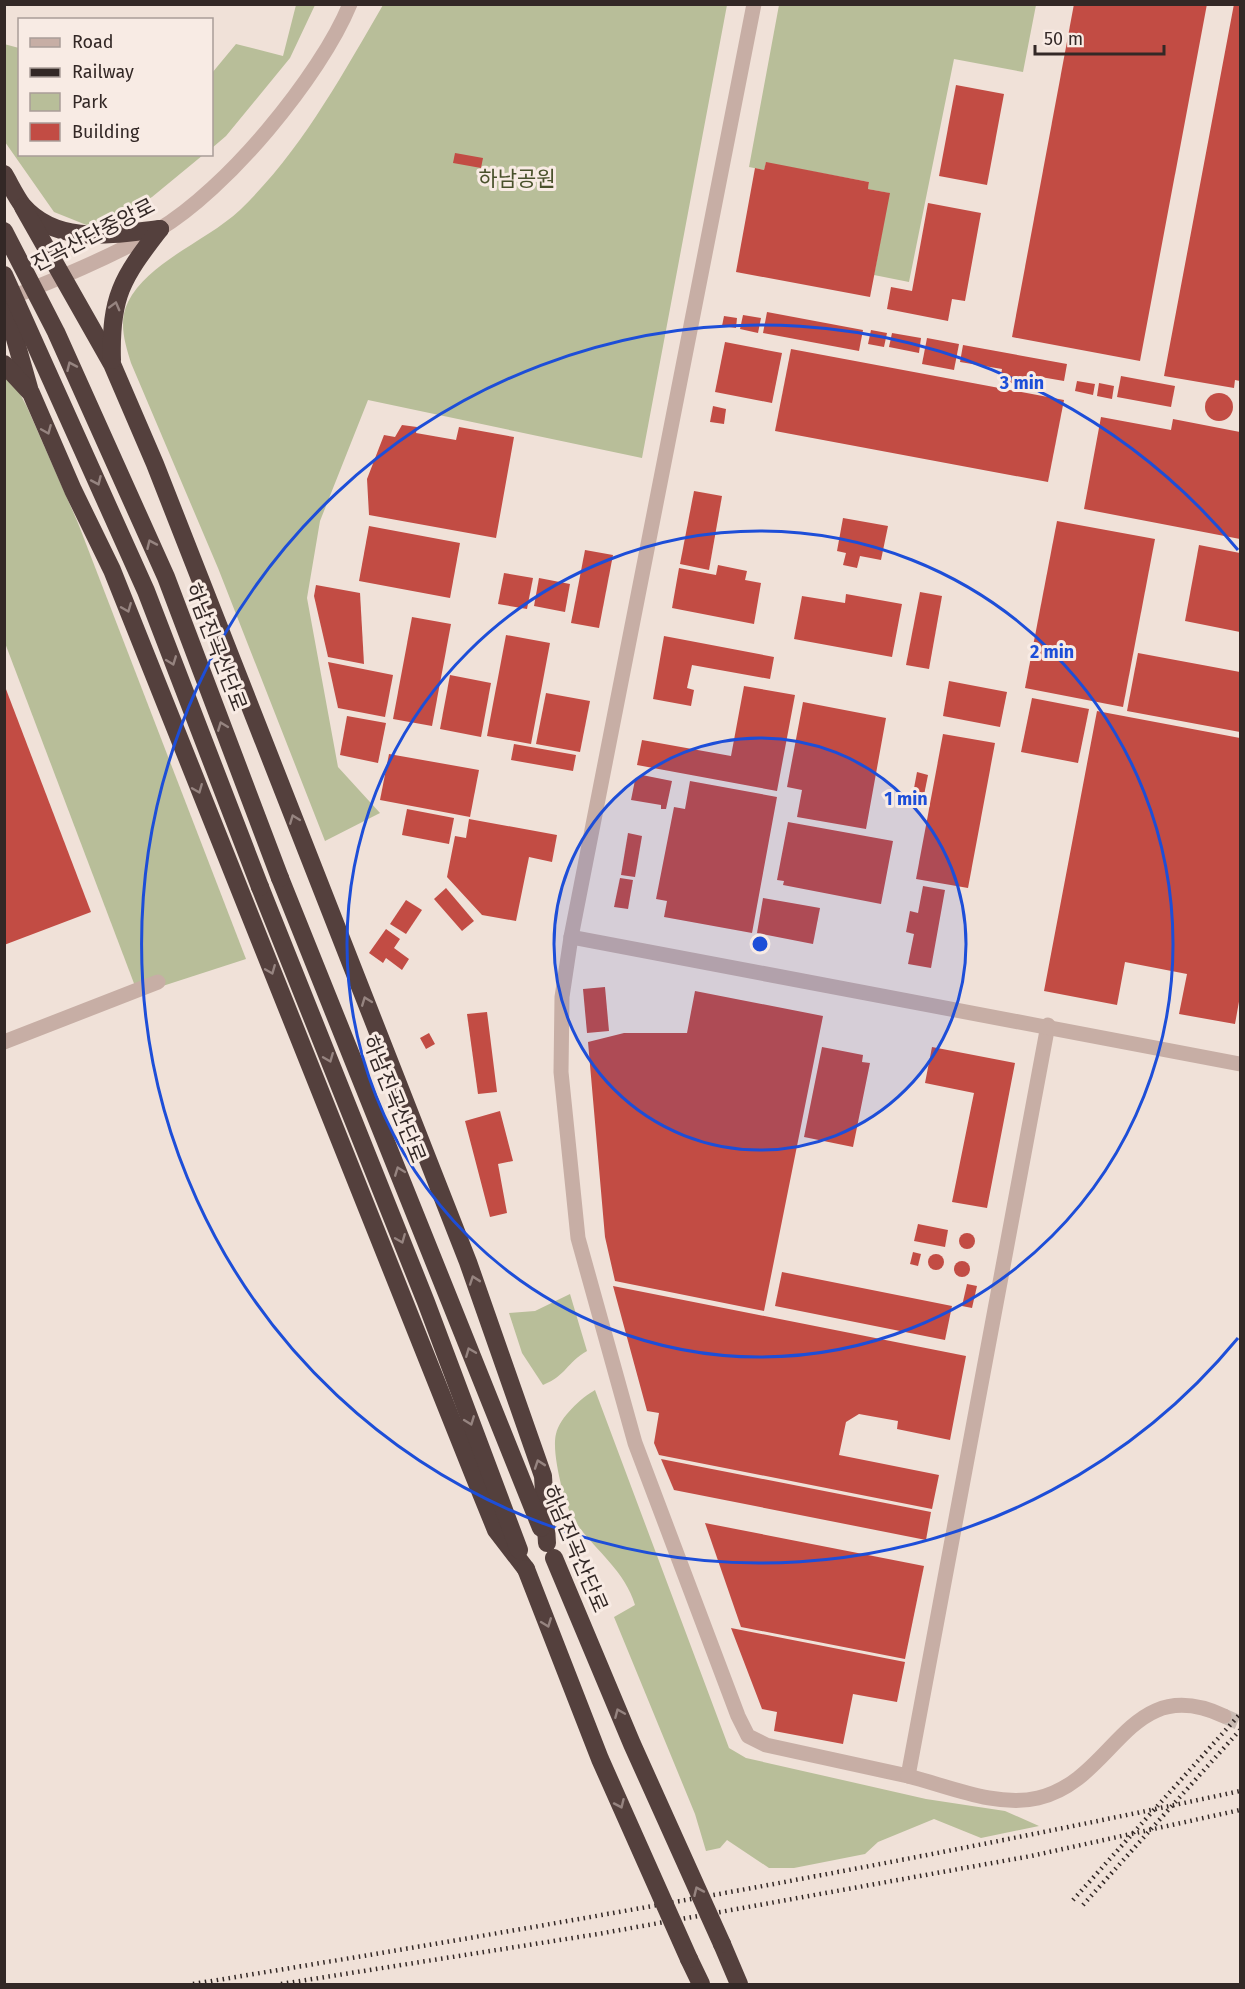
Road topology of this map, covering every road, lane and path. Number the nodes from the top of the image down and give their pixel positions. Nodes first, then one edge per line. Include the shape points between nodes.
1 (350, 4) edge
2 (754, 4) edge
3 (4, 174) edge
4 (24, 207) junction
5 (160, 229) junction
6 (4, 231) edge
7 (4, 275) edge
8 (65, 276) junction
9 (4, 300) edge
10 (4, 364) edge
11 (112, 364) junction
12 (31, 393) junction
13 (571, 937) junction
14 (158, 982) dead end
15 (1048, 1025) junction
16 (4, 1042) edge
17 (1240, 1064) edge
18 (550, 1551) junction
19 (526, 1569) junction
20 (1224, 1716) tunnel mouth
21 (908, 1776) junction
22 (700, 1984) edge
23 (739, 1984) edge

1 - 5 street, 진곡산단중앙로 via 341,27 279,118 208,190
2 - 13 street
3 - 4 highway
4 - 5 highway via 56,230 82,235
4 - 8 highway
5 - 8 street, 진곡산단중앙로
11 -> 5 highway via 114,303 134,262
18 -> 6 highway, 하남진곡산단로, bridge via 280,878 166,577 56,332
7 -> 19 highway, bridge via 146,591 426,1302
8 - 9 street, 진곡산단중앙로
8 - 11 highway
9 - 12 highway
10 - 12 highway
18 -> 11 highway via 543,1476 468,1262 160,475
12 -> 19 highway via 112,570 496,1530
13 - 15 street
13 - 21 street via 561,997 561,1072 578,1238 635,1443 738,1716 748,1736 766,1745
14 - 16 street
15 - 17 street
15 - 21 street
23 -> 18 highway, 하남진곡산단로, bridge
19 -> 22 highway, bridge via 600,1759
20 - 21 street via 1202,1706 1154,1710 1138,1719 1083,1775 1062,1790 1038,1798 1003,1800

